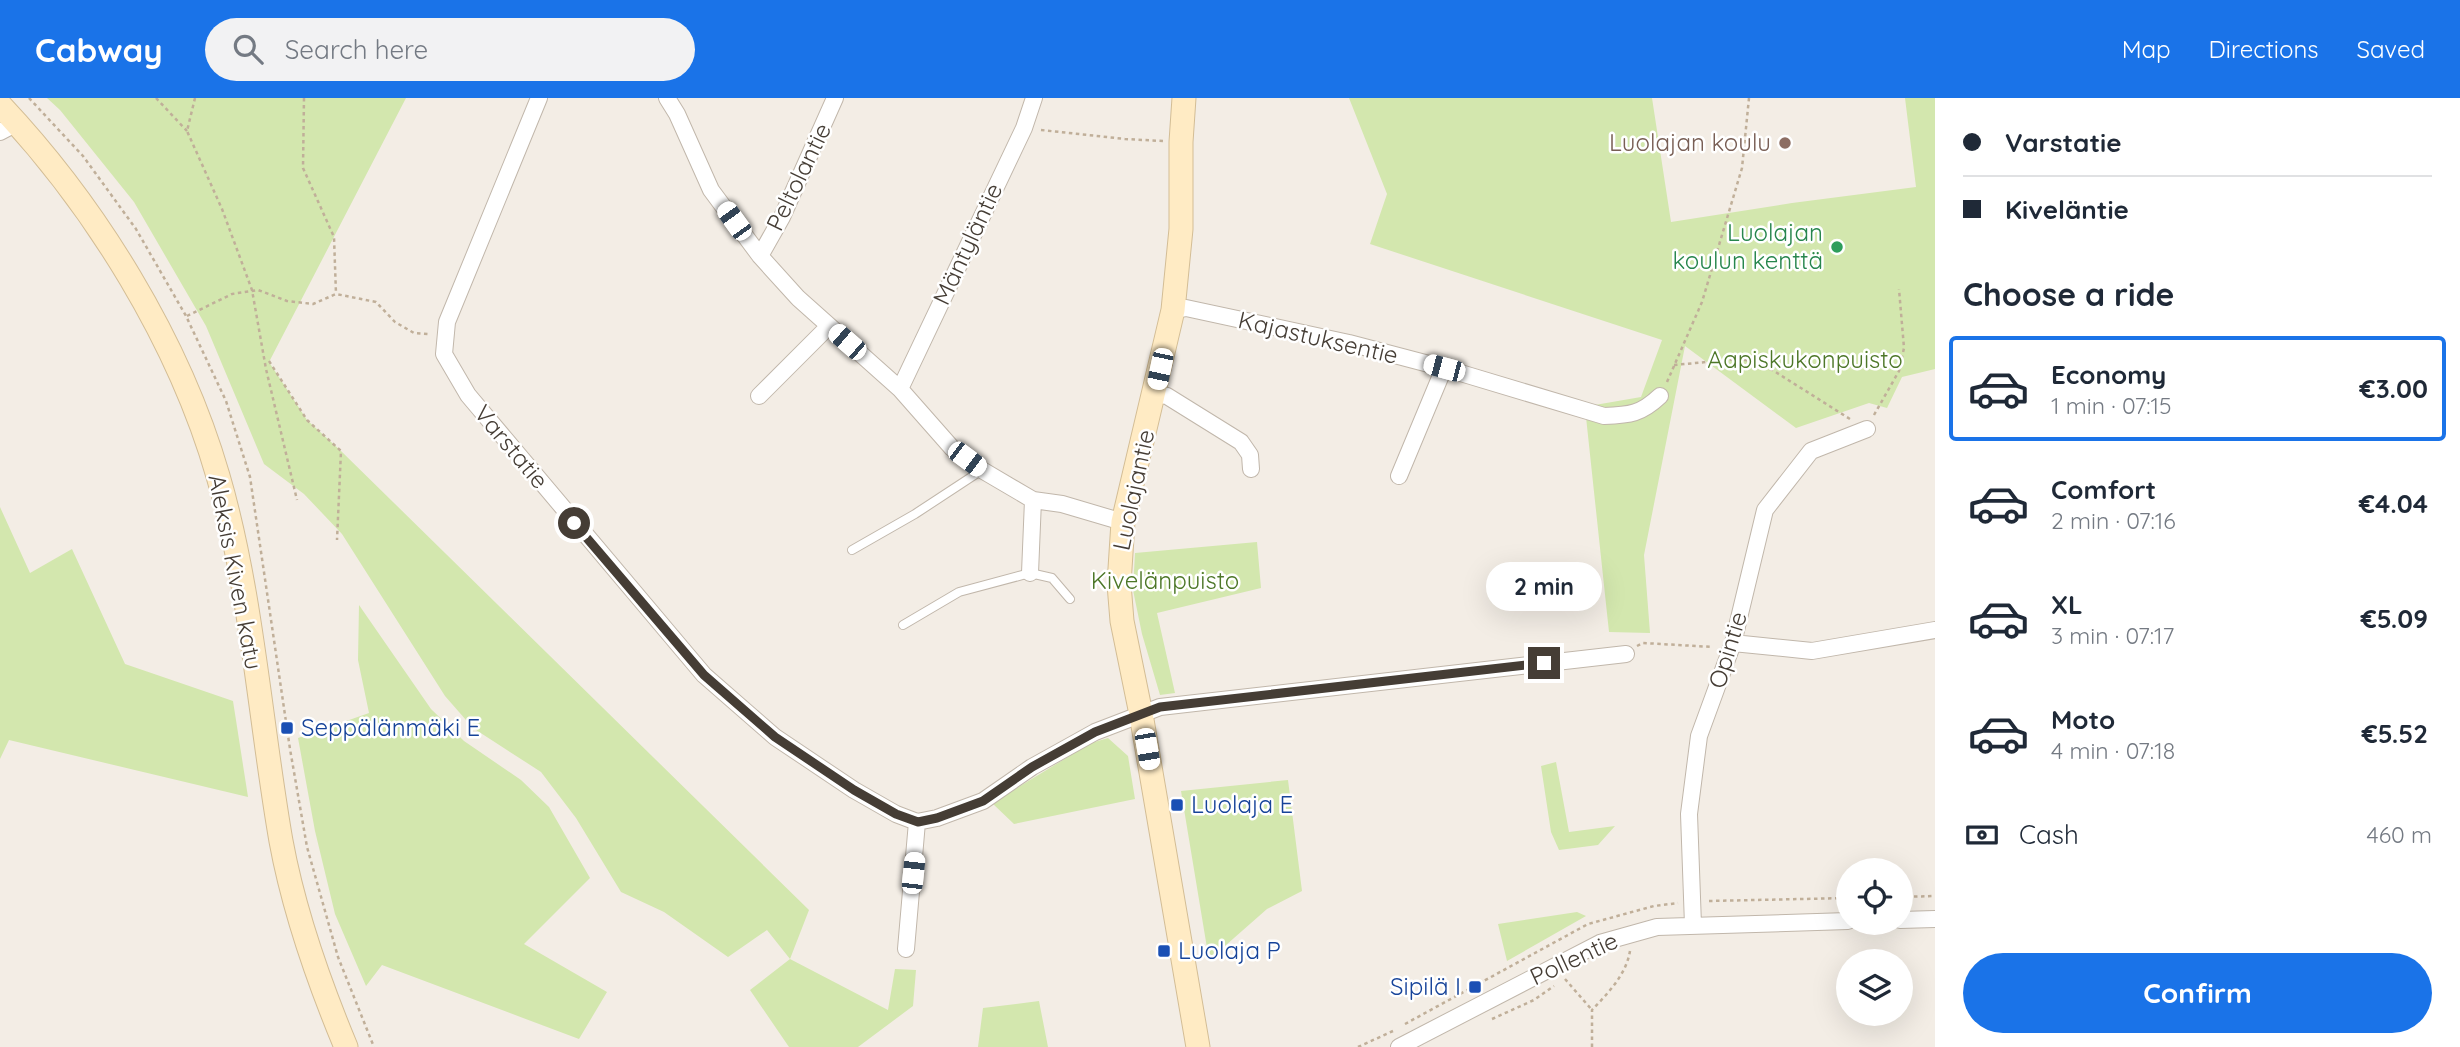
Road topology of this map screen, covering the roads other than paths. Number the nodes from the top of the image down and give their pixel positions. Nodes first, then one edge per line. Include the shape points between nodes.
1 (539, 98) edge
2 (667, 98) edge
3 (835, 98) edge
4 (1034, 98) edge
5 (1184, 98) edge
6 (0, 105) edge
7 (9, 128) edge
8 (760, 256) junction
9 (1173, 310) junction
10 (829, 326) junction
11 (1444, 368) junction
12 (900, 389) junction
13 (1155, 394) junction
14 (760, 396) dead end
15 (1660, 396) road end
16 (1867, 429) road end
17 (1251, 469) dead end
18 (982, 470) junction
19 (1399, 476) dead end
20 (1033, 500) junction
21 (1123, 522) junction
22 (852, 550) dead end
23 (1030, 573) junction
24 (1070, 599) dead end
25 (903, 625) dead end
26 (1935, 630) edge
27 (1732, 645) junction
28 (1626, 654) road end
29 (1142, 714) junction
30 (918, 822) junction
31 (1935, 919) edge
32 (1913, 920) edge
33 (1836, 921) edge
34 (1692, 925) junction
35 (906, 949) dead end
36 (346, 1047) edge
37 (1198, 1047) edge
38 (1399, 1047) edge

1 - 30 street, Varstatie via 447,322 444,354 468,395 704,675 775,737 854,790
2 - 8 street via 711,190
3 - 8 street, Peltolantie
4 - 12 street, Mäntyläntie
5 - 9 main road, Luolajantie via 1181,229
6 - 7 main road, Aleksis Kiven katu
7 - 36 main road, Aleksis Kiven katu via 66,181 104,233 174,362 202,429 233,538 281,842 298,917
8 - 10 street
9 - 11 street, Kajastuksentie via 1322,338
9 - 13 main road, Luolajantie
10 - 12 street
10 - 14 street
11 - 15 street, Kajastuksentie via 1604,416 1629,415 1648,408
11 - 19 street
12 - 18 street via 952,448
13 - 17 street via 1167,396 1241,442 1250,455
13 - 21 main road, Luolajantie
16 - 27 street, Opintie via 1811,451 1765,510
18 - 20 street
18 - 22 lane
20 - 21 street
20 - 23 street
21 - 29 main road, Luolajantie via 1122,621
23 - 24 lane via 1052,578
23 - 25 lane via 959,592
26 - 27 street via 1812,651
27 - 34 street, Opintie via 1699,736 1689,814
28 - 29 street via 1160,707
29 - 30 street via 1095,732 983,801
29 - 37 main road, Luolajantie
30 - 35 street
31 - 32 street
33 - 34 street, Pollentie
34 - 38 street, Pollentie via 1657,927 1600,943

